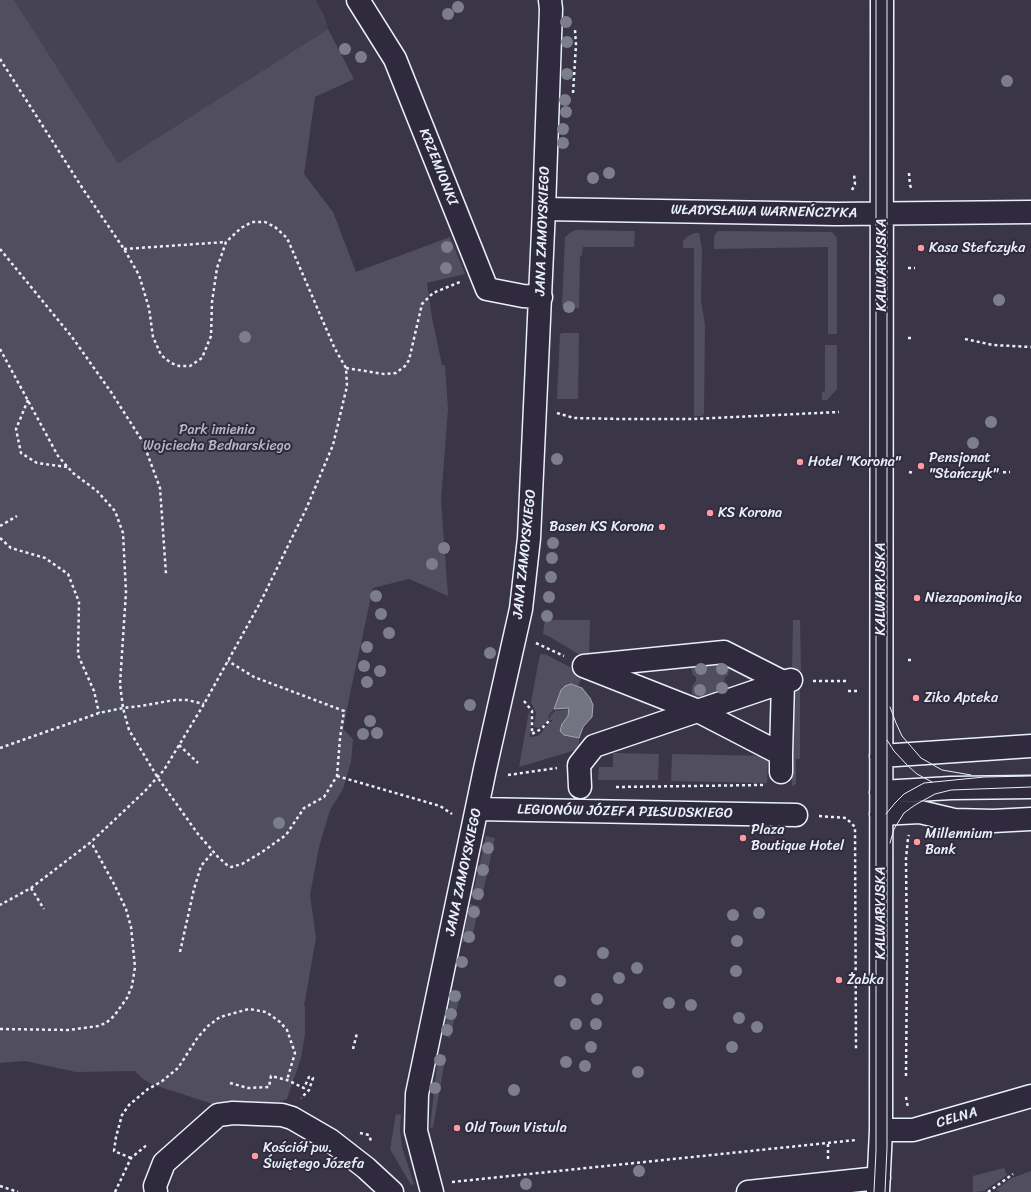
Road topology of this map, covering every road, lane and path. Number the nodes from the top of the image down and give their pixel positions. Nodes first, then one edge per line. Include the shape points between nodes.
1 (358, 0) edge
2 (550, 0) edge
3 (882, 0) edge
4 (575, 23) dead end
5 (0, 59) edge
6 (573, 98) dead end
7 (910, 173) dead end
8 (854, 174) dead end
9 (848, 192) dead end
10 (915, 193) dead end
11 (544, 209) junction
12 (1031, 212) edge
13 (882, 213) junction
14 (226, 242) junction
15 (0, 249) edge
16 (124, 249) junction
17 (908, 268) dead end
18 (915, 268) dead end
19 (460, 282) dead end
20 (541, 297) junction
21 (908, 338) dead end
22 (914, 338) dead end
23 (965, 339) dead end
24 (1031, 347) edge
25 (0, 349) edge
26 (346, 368) junction
27 (28, 400) junction
28 (551, 411) dead end
29 (839, 412) dead end
30 (67, 467) junction
31 (909, 472) dead end
32 (1010, 472) dead end
33 (914, 473) dead end
34 (955, 474) dead end
35 (17, 516) dead end
36 (0, 526) edge
37 (0, 538) edge
38 (166, 574) dead end
39 (542, 645) dead end
40 (560, 654) dead end
41 (908, 660) dead end
42 (913, 660) dead end
43 (228, 661) junction
44 (794, 681) junction
45 (848, 681) dead end
46 (848, 691) dead end
47 (859, 691) dead end
48 (524, 701) dead end
49 (204, 704) junction
50 (123, 708) junction
51 (698, 711) junction
52 (99, 713) junction
53 (551, 719) dead end
54 (179, 745) junction
55 (1031, 746) edge
56 (0, 748) edge
57 (881, 756) junction
58 (198, 763) dead end
59 (553, 769) dead end
60 (776, 771) junction
61 (508, 775) dead end
62 (337, 776) junction
63 (158, 778) junction
64 (580, 787) joint
65 (1031, 787) edge
66 (881, 792) junction
67 (477, 809) junction
68 (453, 814) dead end
69 (881, 814) junction
70 (796, 815) joint
71 (1031, 819) edge
72 (910, 833) dead end
73 (91, 842) junction
74 (213, 852) junction
75 (31, 888) junction
76 (0, 905) edge
77 (44, 909) dead end
78 (180, 952) dead end
79 (0, 1029) edge
80 (357, 1033) dead end
81 (353, 1049) dead end
82 (856, 1057) dead end
83 (287, 1080) junction
84 (906, 1082) dead end
85 (230, 1083) dead end
86 (906, 1090) dead end
87 (1031, 1096) edge
88 (906, 1097) dead end
89 (299, 1099) dead end
90 (881, 1130) junction
91 (856, 1134) dead end
92 (828, 1144) junction
93 (147, 1145) dead end
94 (131, 1158) junction
95 (828, 1165) dead end
96 (1013, 1174) dead end
97 (879, 1185) edge
98 (0, 1186) edge
99 (439, 1187) edge
100 (18, 1192) edge
101 (115, 1192) edge
102 (156, 1192) edge
103 (392, 1192) edge
104 (748, 1192) edge
105 (988, 1192) edge

1 - 20 street, KRZEMIONKI via 394,59 487,289
2 - 11 street, JANA ZAMOYSKIEGO
3 - 13 street, KALWARYJSKA
4 - 6 path
5 - 16 path
7 - 10 path via 910,185
8 - 9 path via 854,188
11 - 13 street, WŁADYSŁAWA WARNEŃCZYKA
11 - 20 street, JANA ZAMOYSKIEGO
12 - 13 street, WŁADYSŁAWA WARNEŃCZYKA
13 - 57 street, KALWARYJSKA
14 - 16 path
14 - 16 path via 217,268 211,336 202,358 190,366 179,366 160,355 153,337 149,308 139,276
14 - 26 path via 252,222 265,222 287,238 335,349
15 - 38 path via 72,337 143,442 160,488
17 - 18 path
19 - 26 path via 433,292 422,304 409,360 396,373 384,374
20 - 67 street, JANA ZAMOYSKIEGO via 529,538 521,609
21 - 22 path
23 - 24 path via 993,345
25 - 27 path
26 - 43 path via 347,386 330,453 260,603
27 - 30 path via 58,456
27 - 30 path via 16,429 21,453 37,463
28 - 29 path via 574,418 620,419 693,419
30 - 50 path via 97,491 116,511 123,533 126,592 120,684
31 - 33 path
32 - 34 path
35 - 36 path
37 - 52 path via 11,548 45,558 68,574 79,602 78,655 94,691
39 - 40 path
41 - 42 path
43 - 49 path
43 - 62 path via 254,677 344,711
44 - 45 path
44 - 51 street
44 - 51 street via 724,652 584,666
44 - 60 street
46 - 47 path
48 - 53 path via 532,711 532,734
49 - 50 path via 175,700
49 - 54 path
50 - 52 path
50 - 63 path via 129,730
51 - 60 street
51 - 64 street via 594,746 579,765
52 - 56 path
54 - 58 path
54 - 63 path
55 - 57 street
57 - 66 street, KALWARYJSKA
59 - 61 path
60 - 64 path
62 - 68 path via 440,806
62 - 74 path via 324,797 304,808 286,835 262,852 242,864 231,867
63 - 73 path
63 - 74 path
65 - 66 street
66 - 69 street, KALWARYJSKA
67 - 70 street, LEGIONÓW JÓZEFA PIŁSUDSKIEGO
67 - 99 street, JANA ZAMOYSKIEGO via 417,1094 416,1131
69 - 71 street via 920,812 954,820
69 - 90 street, KALWARYJSKA
70 - 82 path via 846,818 855,827
72 - 84 path via 906,859
73 - 75 path
73 - 79 path via 126,909 131,926 135,967 127,998 114,1016 98,1026 70,1030
74 - 78 path via 201,866
75 - 76 path
75 - 77 path
80 - 81 path
83 - 85 path via 271,1076 269,1087 248,1088
83 - 89 path via 304,1088 309,1077 313,1078 309,1090
83 - 94 path via 295,1053 287,1030 280,1022 266,1012 249,1009 220,1017 198,1037 178,1068 129,1104 122,1115 114,1151
86 - 88 path
87 - 90 street, CELNA via 913,1130
90 - 97 street, KALWARYJSKA
91 - 92 path via 856,1141
92 - 95 path
92 - 99 path
93 - 94 path
94 - 101 path
96 - 105 path
97 - 104 street
98 - 100 path
102 - 103 street via 155,1186 164,1163 218,1115 233,1113 282,1115 292,1118 330,1140

